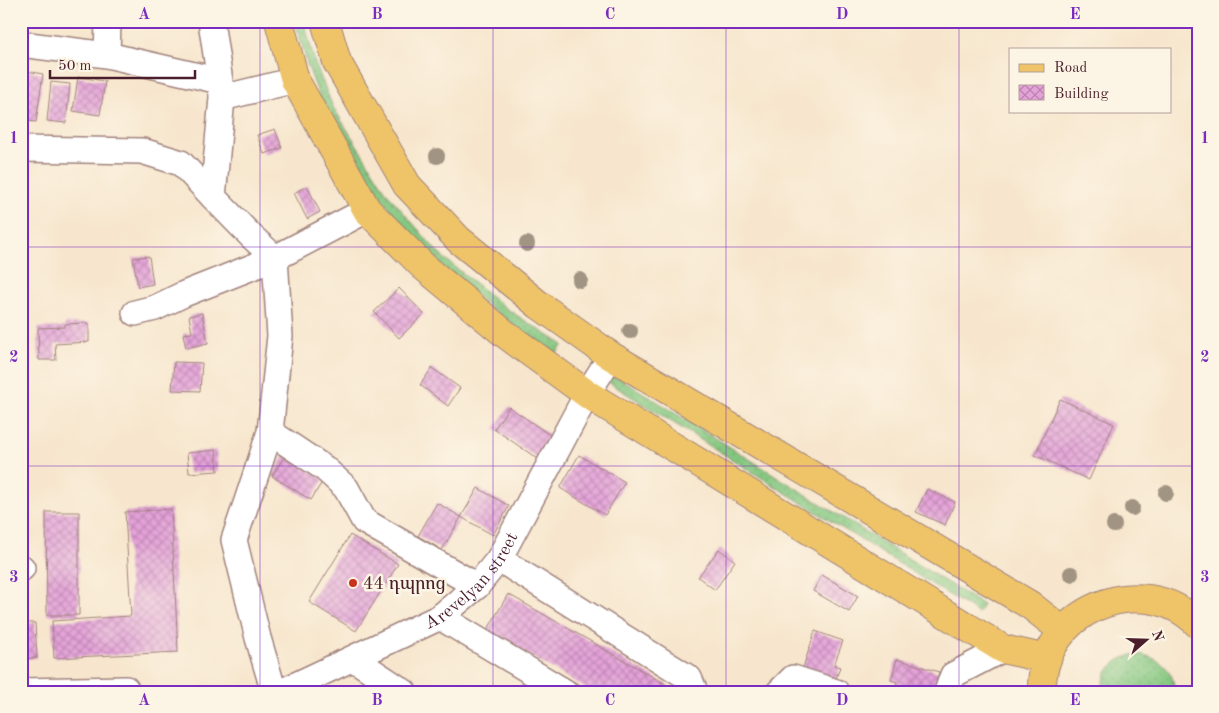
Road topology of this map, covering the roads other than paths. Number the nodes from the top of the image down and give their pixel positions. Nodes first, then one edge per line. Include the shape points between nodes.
1 (108, 21) edge
2 (211, 21) edge
3 (279, 21) edge
4 (325, 21) edge
5 (21, 44) edge
6 (108, 55) junction
7 (294, 80) junction
8 (221, 89) junction
9 (21, 149) edge
10 (213, 196) junction
11 (368, 210) junction
12 (274, 258) junction
13 (136, 313) dead end
14 (611, 356) junction
15 (587, 394) junction
16 (270, 432) junction
17 (499, 559) junction
18 (477, 586) junction
19 (440, 617) junction
20 (1198, 624) edge
21 (1063, 631) junction
22 (1003, 649) junction
23 (354, 659) junction
24 (1047, 659) junction
25 (21, 691) edge
26 (126, 692) edge
27 (274, 692) edge
28 (281, 692) edge
29 (404, 692) edge
30 (565, 692) edge
31 (695, 692) edge
32 (779, 692) edge
33 (836, 692) edge
34 (947, 692) edge
35 (1042, 692) edge

1 - 6 street
2 - 8 street
3 - 7 main road
4 - 14 main road via 337,62 407,184 459,240 539,305
5 - 6 street
6 - 8 street
7 - 8 street
7 - 11 main road
8 - 10 street
9 - 10 street via 142,151 180,162
10 - 12 street
11 - 12 street
11 - 15 main road via 423,266 505,334
12 - 13 street
12 - 16 street via 280,336
14 - 15 street, Arevelyan street
14 - 21 main road via 1030,605
15 - 17 street, Arevelyan street
15 - 22 main road
16 - 18 street via 324,468 346,488 364,521
16 - 27 street via 234,540
17 - 18 street, Arevelyan street
17 - 31 street via 689,678
18 - 19 street, Arevelyan street
19 - 23 street, Arevelyan street
19 - 30 street
20 - 21 main road via 1162,603 1126,598 1091,608
21 - 24 main road
22 - 24 main road
22 - 34 street via 953,675
23 - 28 street, Arevelyan street
23 - 29 street
24 - 35 main road
25 - 26 street via 126,689
32 - 33 street via 793,678

